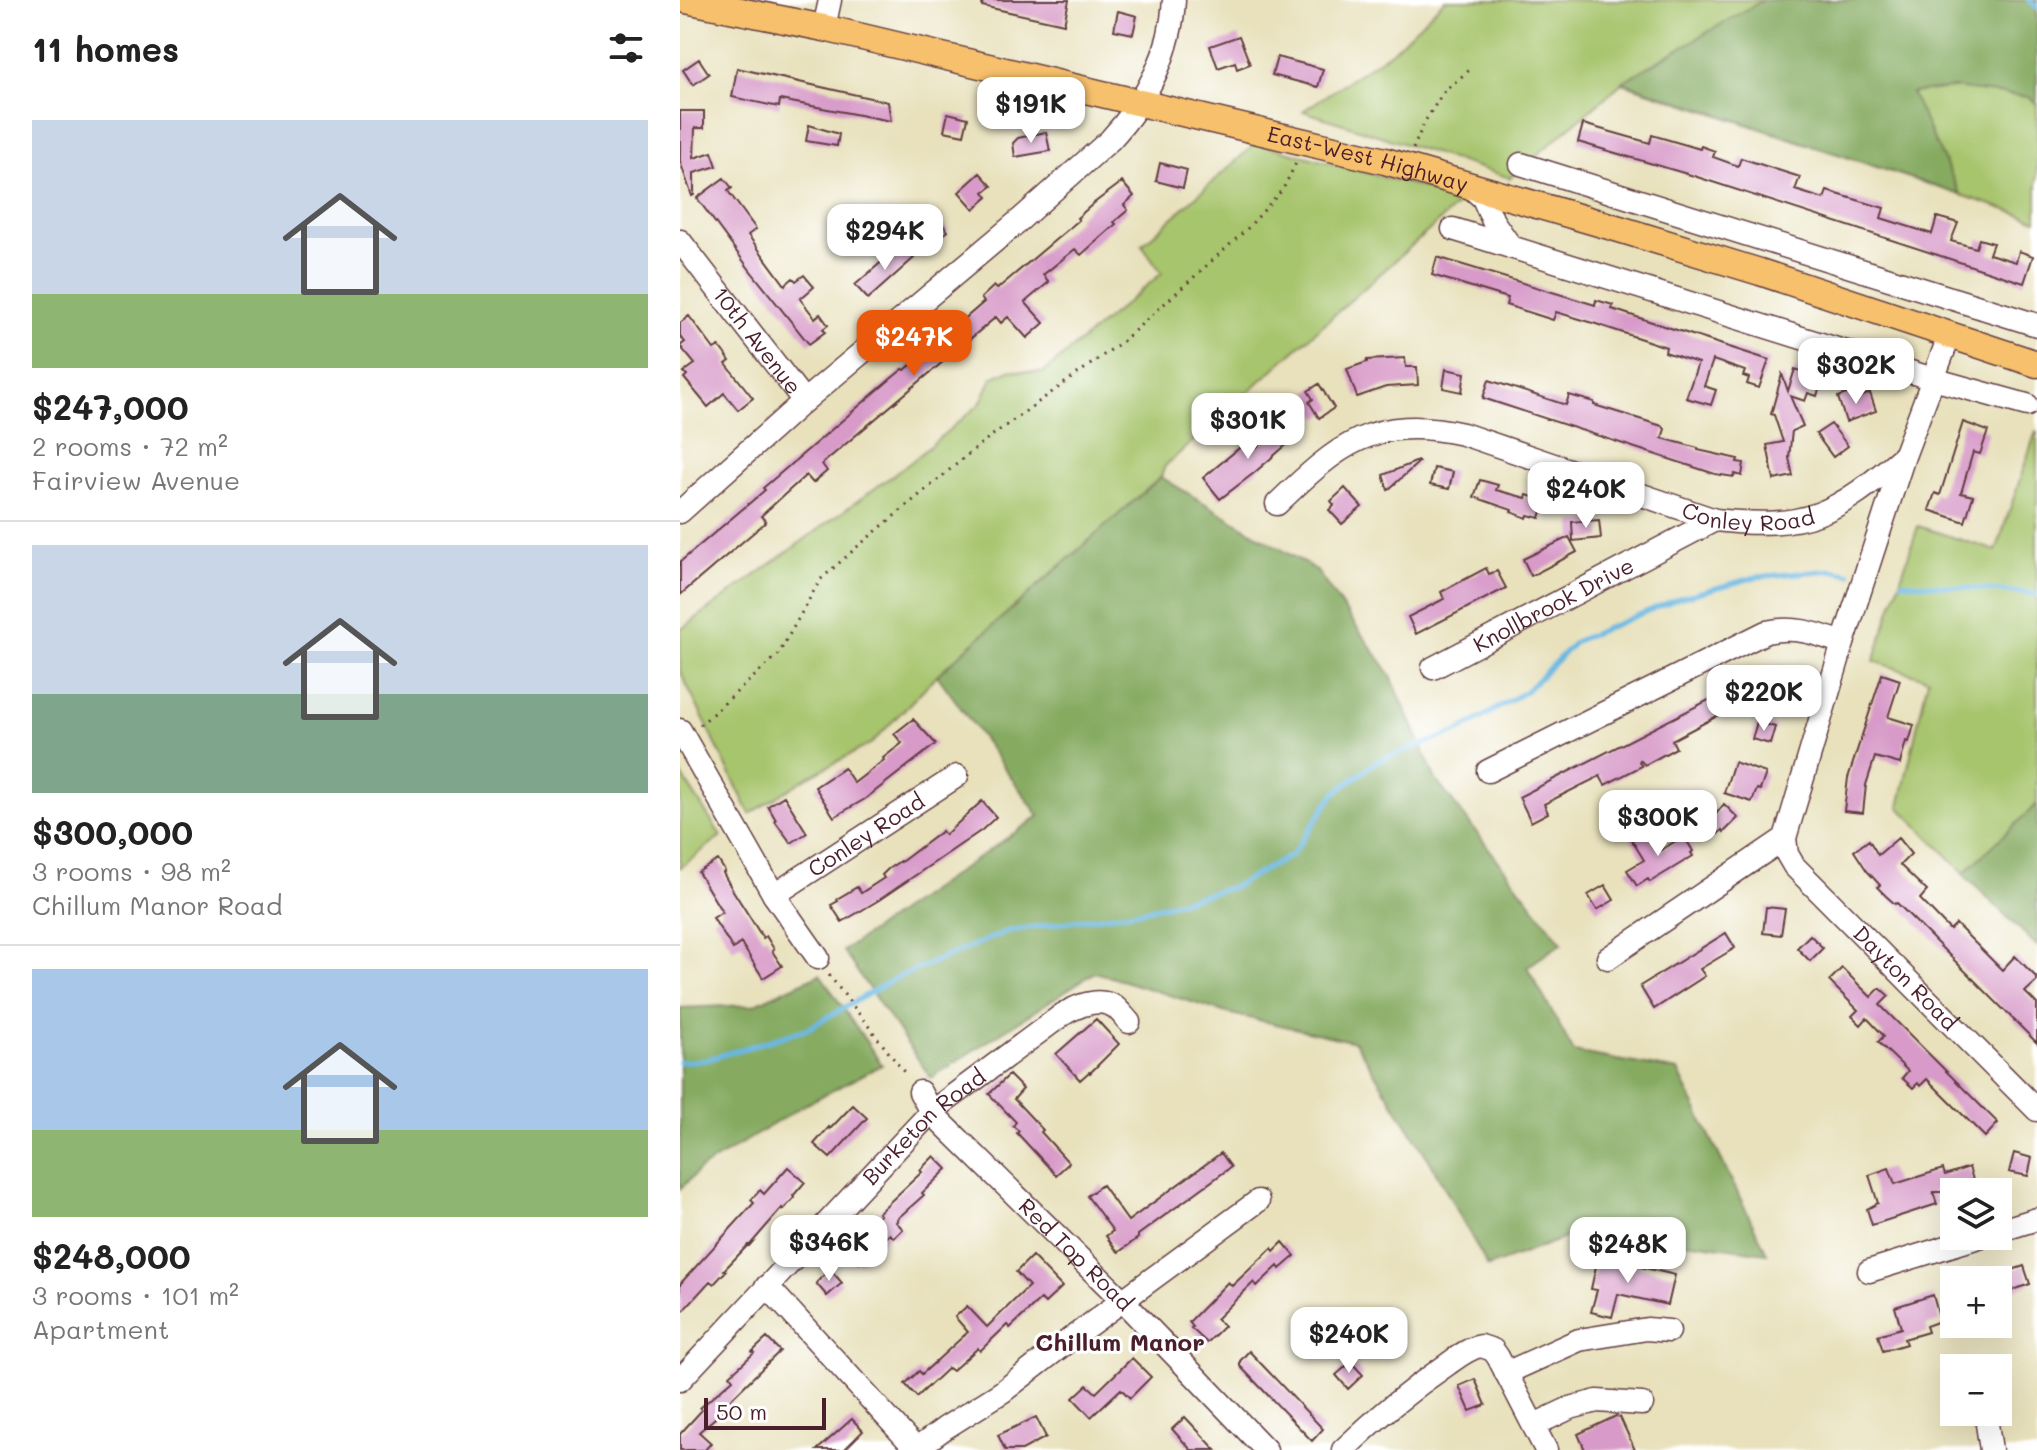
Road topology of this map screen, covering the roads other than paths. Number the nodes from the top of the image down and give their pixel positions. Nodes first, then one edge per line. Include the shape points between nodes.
1 (686, 0) edge
2 (830, 0) edge
3 (1174, 0) edge
4 (824, 28) junction
5 (1139, 103) junction
6 (1521, 164) dead end
7 (1561, 176) junction
8 (1469, 186) junction
9 (1509, 197) junction
10 (1453, 229) dead end
11 (680, 241) edge
12 (1511, 247) junction
13 (1990, 311) junction
14 (2037, 325) edge
15 (1950, 334) junction
16 (1979, 344) junction
17 (2037, 364) edge
18 (1933, 379) junction
19 (804, 401) junction
20 (2027, 405) dead end
21 (1904, 456) junction
22 (1277, 504) dead end
23 (680, 512) edge
24 (1715, 520) junction
25 (1843, 643) junction
26 (1433, 668) dead end
27 (682, 735) edge
28 (1488, 771) dead end
29 (957, 776) dead end
30 (1785, 838) junction
31 (774, 895) junction
32 (1608, 958) dead end
33 (823, 966) road end
34 (1129, 1022) dead end
35 (920, 1092) road end
36 (2037, 1110) edge
37 (931, 1112) junction
38 (1258, 1201) dead end
39 (2037, 1219) edge
40 (2012, 1227) edge
41 (1940, 1249) edge
42 (1869, 1271) dead end
43 (767, 1286) junction
44 (1123, 1301) junction
45 (1669, 1331) dead end
46 (1506, 1373) junction
47 (680, 1380) edge
48 (1642, 1404) dead end
49 (1534, 1425) junction
50 (1987, 1426) edge
51 (916, 1450) edge
52 (1266, 1450) edge
53 (1343, 1450) edge
54 (1546, 1450) edge
55 (1991, 1450) edge

1 - 4 main road, East-West Highway
2 - 4 street
3 - 5 street via 1166,49
4 - 5 main road, East-West Highway
5 - 8 main road, East-West Highway
5 - 19 street via 1097,153
6 - 7 street
7 - 9 street
7 - 13 street
8 - 9 main road, East-West Highway
8 - 12 street via 1483,198
9 - 15 main road, East-West Highway
10 - 12 street
11 - 19 street, 10th Avenue
12 - 18 street
13 - 14 street
13 - 16 street
15 - 16 main road, East-West Highway
15 - 18 street
16 - 17 main road, East-West Highway
18 - 20 street
18 - 21 street
19 - 23 street
21 - 24 street, Conley Road via 1867,488 1817,516 1769,524
21 - 25 street
22 - 24 street, Conley Road via 1339,448 1374,432 1425,427 1463,434
24 - 26 street, Knollbrook Drive
25 - 28 street via 1807,630 1766,632
25 - 30 street
27 - 31 street
29 - 31 street, Conley Road
30 - 32 street
30 - 36 street, Dayton Road via 1794,866
31 - 33 street
34 - 37 street, Burketon Road via 1103,1003 1071,1010
35 - 37 street, Red Top Road
37 - 43 street, Burketon Road
37 - 44 street, Red Top Road
38 - 44 street
39 - 40 street
41 - 42 street
43 - 47 street, Burketon Road
43 - 51 street
44 - 51 street
44 - 52 street, Red Top Road
45 - 46 street via 1647,1329 1579,1340
46 - 49 street
46 - 53 street via 1487,1347 1475,1346 1414,1387
48 - 49 street via 1597,1401
49 - 54 street
50 - 55 street

